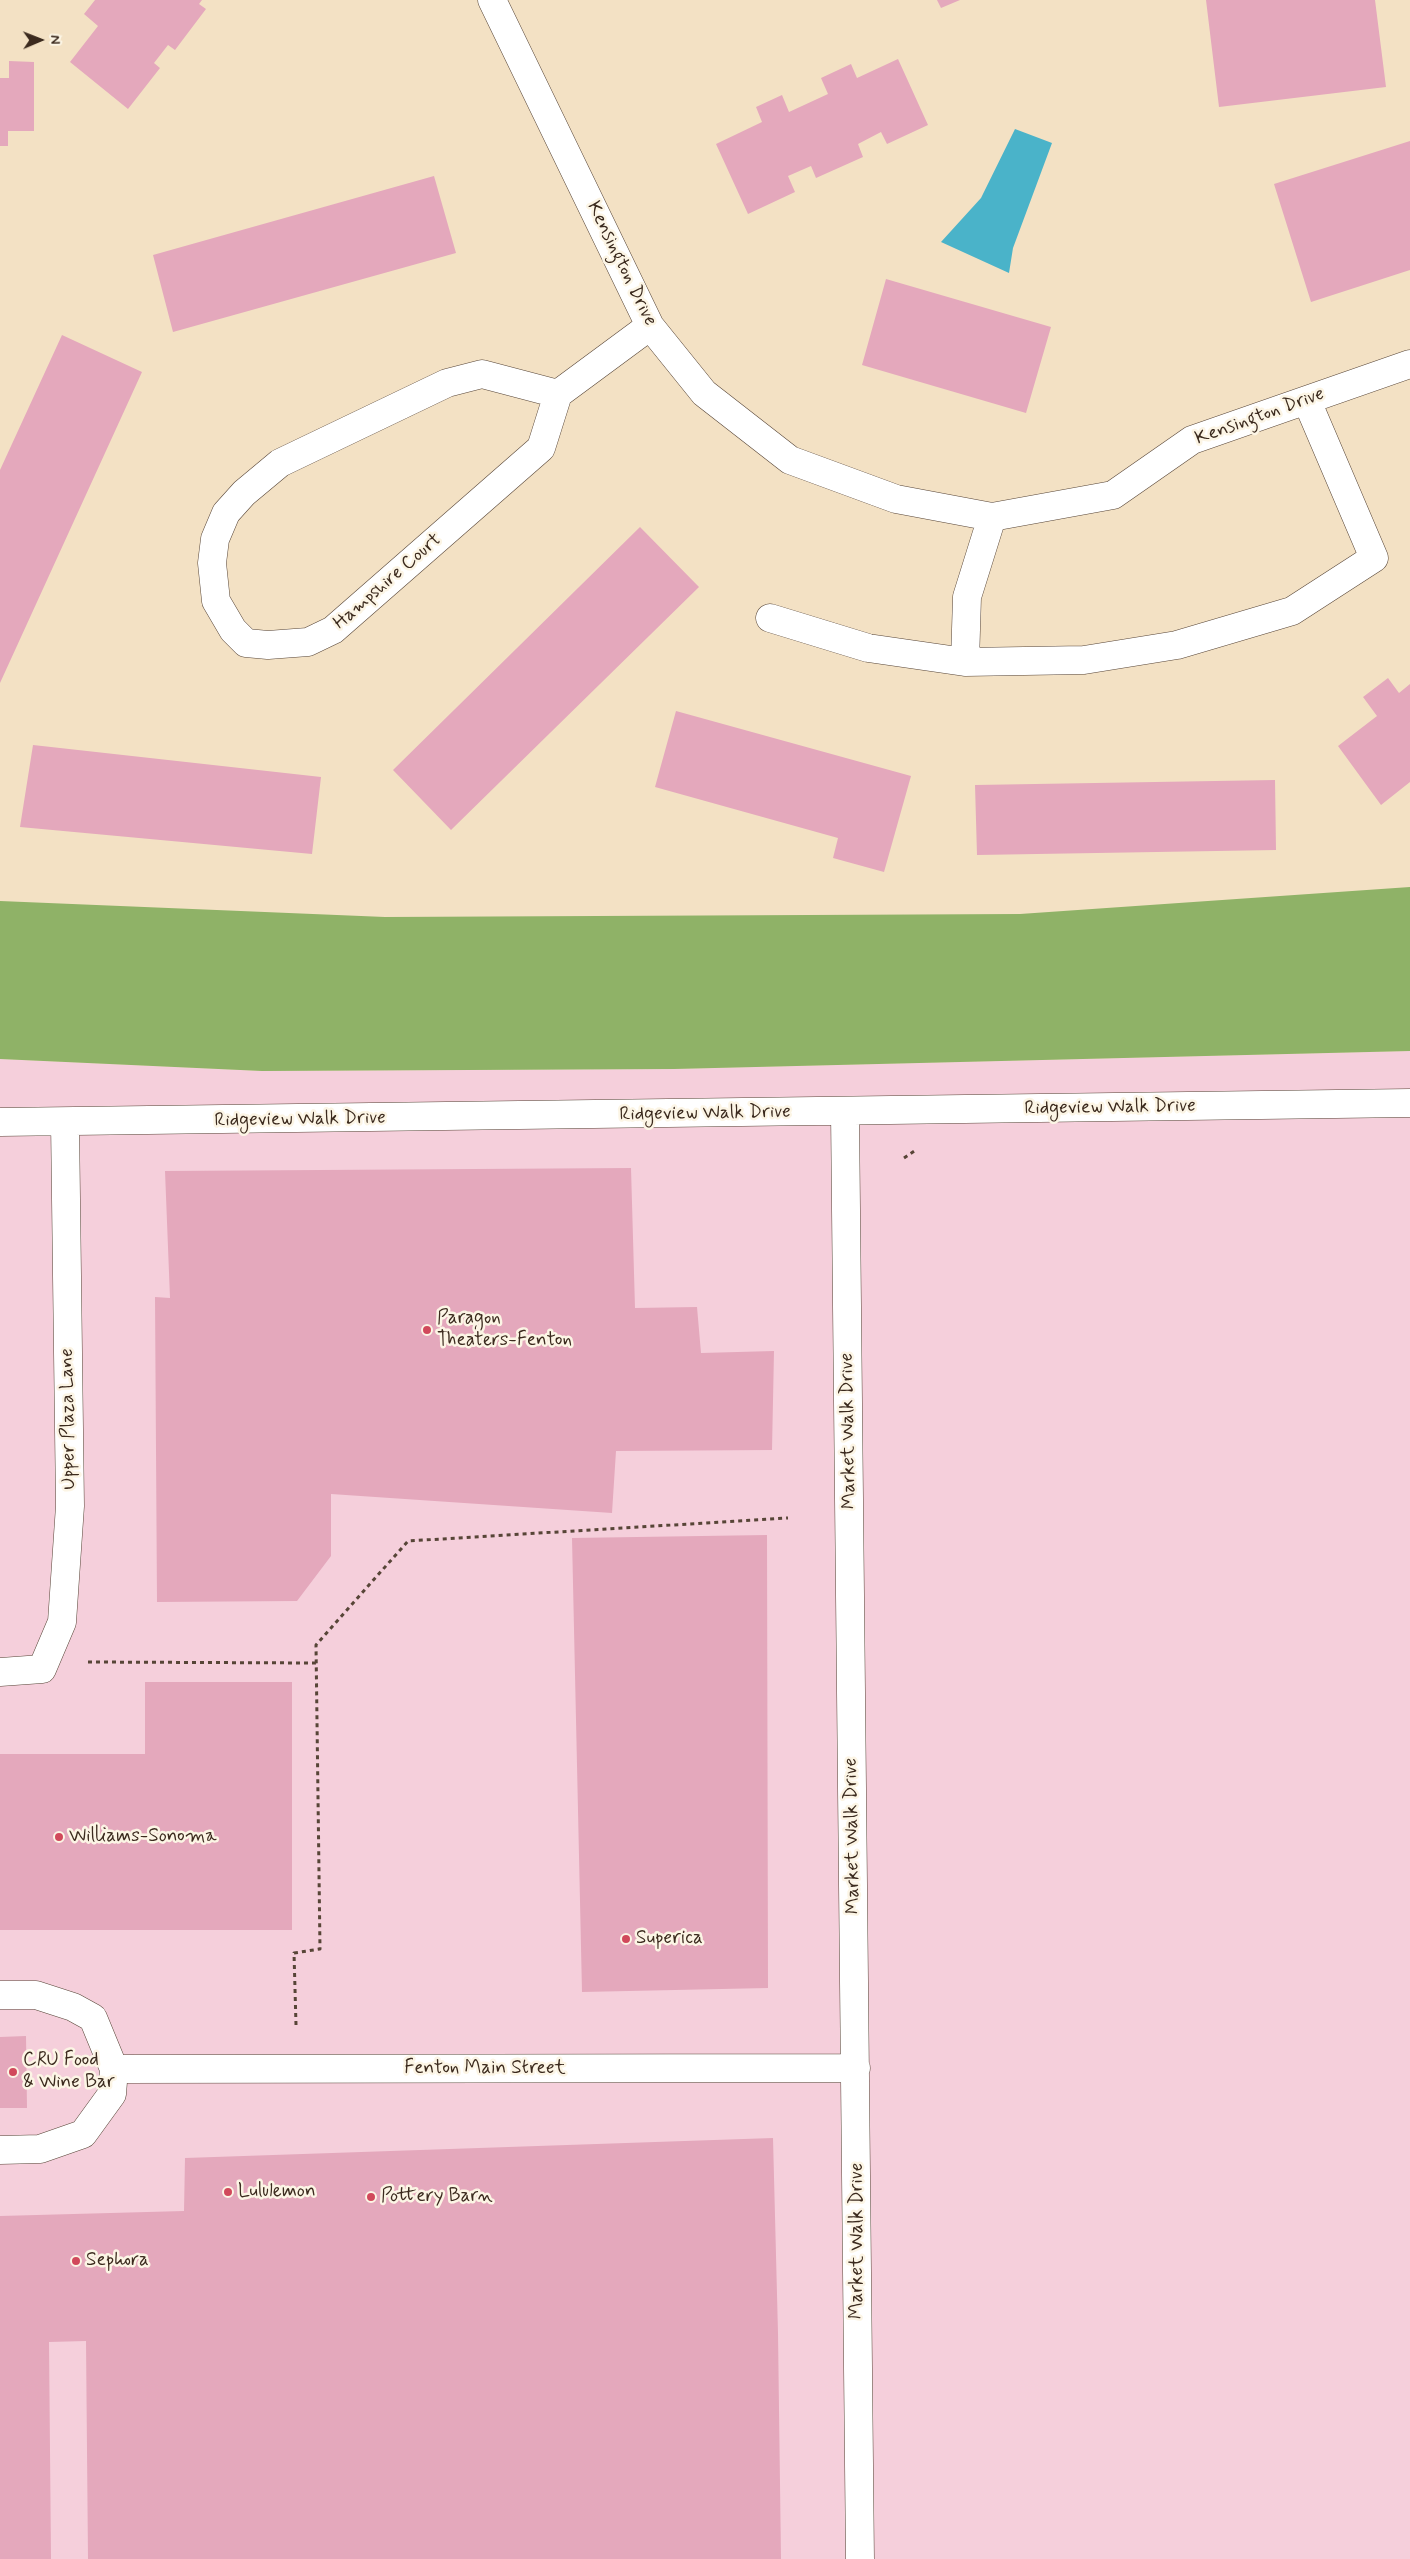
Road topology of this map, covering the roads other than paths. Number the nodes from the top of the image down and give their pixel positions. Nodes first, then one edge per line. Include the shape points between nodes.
1 (492, 0) edge
2 (650, 326) junction
3 (1410, 364) edge
4 (558, 394) junction
5 (1307, 401) junction
6 (992, 517) junction
7 (770, 618) dead end
8 (965, 662) junction
9 (1410, 1103) edge
10 (845, 1113) junction
11 (0, 1122) edge
12 (65, 1122) junction
13 (0, 1672) edge
14 (0, 1995) edge
15 (856, 2068) junction
16 (114, 2070) junction
17 (0, 2150) edge
18 (860, 2559) edge

1 - 2 street, Kensington Drive
2 - 4 street
2 - 6 street, Kensington Drive via 704,393 790,460 896,499
3 - 5 street, Kensington Drive
4 - 4 street, Hampshire Court via 541,448 333,630 308,642 268,646 246,643 233,630 216,601 212,564 215,539 226,512 280,463 446,383 482,374
5 - 6 street, Kensington Drive via 1192,440 1112,495
5 - 8 street via 1374,558 1292,610 1177,645 1084,660
6 - 8 street via 967,597
7 - 8 street via 868,648
9 - 10 street, Ridgeview Walk Drive
10 - 12 street, Ridgeview Walk Drive
10 - 15 street, Market Walk Drive
11 - 12 street, Ridgeview Walk Drive
12 - 13 street, Upper Plaza Lane via 70,1506 62,1622 42,1669
14 - 16 street via 36,1995 73,2007 93,2018
15 - 16 street, Fenton Main Street
15 - 18 street, Market Walk Drive
16 - 17 street via 112,2094 83,2134 40,2149

